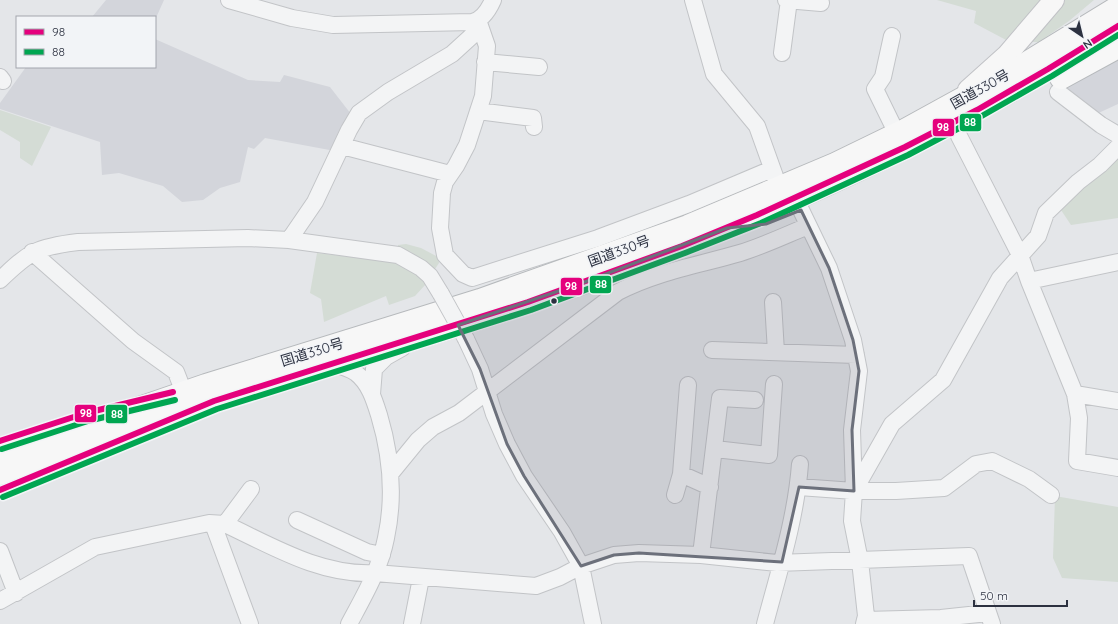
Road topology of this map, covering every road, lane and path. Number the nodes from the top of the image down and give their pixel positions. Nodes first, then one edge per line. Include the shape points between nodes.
1 (229, 0) edge
2 (493, 0) edge
3 (693, 0) edge
4 (788, 0) edge
5 (1054, 0) edge
6 (821, 3) dead end
7 (1118, 6) edge
8 (478, 20) junction
9 (1118, 26) edge
10 (892, 36) dead end
11 (1118, 47) edge
12 (782, 53) dead end
13 (485, 62) junction
14 (539, 67) dead end
15 (1058, 92) dead end
16 (958, 102) junction
17 (478, 111) junction
18 (534, 127) dead end
19 (897, 134) junction
20 (1118, 135) edge
21 (959, 136) junction
22 (342, 146) junction
23 (1118, 148) edge
24 (450, 174) junction
25 (776, 178) junction
26 (805, 218) junction
27 (727, 228) junction
28 (289, 240) junction
29 (32, 252) junction
30 (1020, 255) junction
31 (1118, 262) edge
32 (0, 280) edge
33 (1029, 281) junction
34 (773, 302) dead end
35 (438, 331) junction
36 (712, 350) dead end
37 (776, 352) junction
38 (856, 355) junction
39 (333, 364) junction
40 (774, 384) dead end
41 (688, 385) dead end
42 (184, 390) junction
43 (488, 392) junction
44 (209, 393) junction
45 (372, 394) junction
46 (1075, 394) junction
47 (755, 400) dead end
48 (1118, 401) edge
49 (0, 441) edge
50 (715, 449) junction
51 (0, 456) edge
52 (800, 464) dead end
53 (1118, 468) edge
54 (391, 473) junction
55 (0, 474) edge
56 (681, 474) junction
57 (710, 487) junction
58 (799, 487) junction
59 (251, 489) dead end
60 (0, 490) edge
61 (854, 491) junction
62 (675, 494) dead end
63 (1051, 495) dead end
64 (297, 520) dead end
65 (219, 524) junction
66 (0, 551) edge
67 (382, 555) junction
68 (701, 555) junction
69 (860, 561) junction
70 (782, 562) junction
71 (581, 566) junction
72 (375, 573) junction
73 (421, 578) junction
74 (16, 593) junction
75 (0, 601) edge
76 (990, 619) edge
77 (865, 622) edge
78 (250, 624) edge
79 (349, 624) edge
80 (415, 624) edge
81 (593, 624) edge
82 (765, 624) edge

1 - 8 street via 292,18 333,25 446,24
2 - 8 street
3 - 25 street via 714,74 757,126
4 - 6 street
4 - 12 street
5 - 16 main road via 1011,50 966,91
7 - 16 highway, 国道330号
8 - 13 street via 487,46
8 - 22 street via 475,33 452,54 358,113
9 - 27 highway, 国道330号 via 1029,81 888,157 814,192
10 - 19 street via 883,77 874,89
11 - 21 highway
13 - 14 street
13 - 17 street via 483,96
15 - 20 street
16 - 19 highway, 国道330号
17 - 18 street via 533,118
17 - 24 street via 466,145
19 - 25 highway, 国道330号
21 - 26 highway via 851,189
21 - 30 street
22 - 24 street
22 - 28 street via 315,202
23 - 30 street via 1046,213 1038,236
24 - 25 street via 442,193 440,228 445,255 463,274 472,278 598,238 689,204
25 - 44 highway, 国道330号 via 666,234
26 - 27 highway
26 - 38 street via 829,268
26 - 43 street via 742,253 633,284 607,298
27 - 35 highway, 国道330号 via 582,283
28 - 29 street via 248,238 78,242 52,245
28 - 43 street, bridge via 398,255 421,268 430,276 466,339
29 - 32 street
29 - 42 street via 133,341 176,372
30 - 33 street
30 - 61 street via 1000,278 943,380 892,424
31 - 33 street
33 - 46 street
34 - 37 street
35 - 39 highway, 国道330号
35 - 45 street via 405,346 380,362 373,374
36 - 37 street
37 - 38 street
38 - 61 street via 859,371 852,430
39 - 44 highway, 国道330号
39 - 45 street via 349,368 356,373
40 - 50 street via 769,455
41 - 56 street
42 - 44 highway
42 - 49 highway via 86,413
43 - 54 street via 459,413 433,427 418,440
43 - 71 street via 498,423 524,476 562,532
44 - 51 highway, 国道330号
44 - 55 highway, 国道330号 via 116,433
44 - 60 highway
45 - 54 street via 388,447
46 - 48 street
46 - 53 street via 1079,418 1077,461
47 - 50 street via 720,398
50 - 57 street
52 - 58 street
54 - 67 street via 389,522
56 - 57 street
56 - 62 street
57 - 68 street
58 - 61 street
58 - 70 street
59 - 65 street
61 - 63 street via 944,488 976,464 992,461 1029,478
61 - 69 street via 852,521
64 - 67 street via 367,552
65 - 72 street via 310,563 351,573
65 - 74 street via 96,547
65 - 78 street
66 - 74 street
67 - 72 street
68 - 70 street
68 - 71 street via 614,555
69 - 70 street
69 - 76 street via 969,556
69 - 77 street
70 - 82 street
71 - 73 street via 536,586
71 - 81 street
72 - 73 street
72 - 79 street
73 - 80 street
74 - 75 street
76 - 77 street via 941,618

